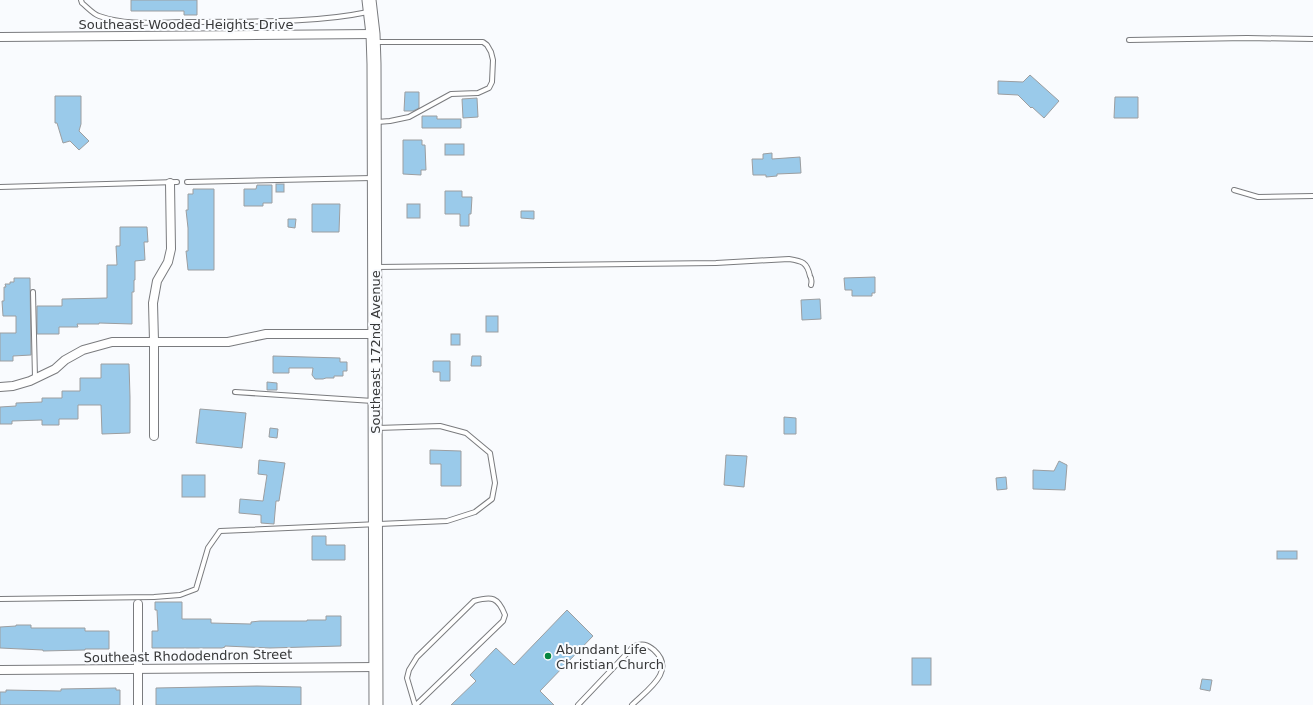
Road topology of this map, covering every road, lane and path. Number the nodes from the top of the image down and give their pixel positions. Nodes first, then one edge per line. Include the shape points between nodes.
1 (81, 0) edge
2 (370, 6) edge
3 (0, 37) edge
4 (373, 38) junction
5 (1313, 39) edge
6 (1129, 40) dead end
7 (374, 122) junction
8 (374, 178) junction
9 (187, 182) dead end
10 (174, 183) joint
11 (0, 187) edge
12 (1234, 190) dead end
13 (1313, 196) edge
14 (375, 267) junction
15 (811, 285) dead end
16 (33, 292) dead end
17 (375, 334) junction
18 (154, 341) junction
19 (35, 379) junction
20 (0, 386) edge
21 (236, 392) dead end
22 (375, 402) junction
23 (375, 428) junction
24 (154, 436) dead end
25 (376, 524) junction
26 (0, 599) edge
27 (138, 604) dead end
28 (376, 666) junction
29 (138, 669) junction
30 (0, 670) edge
31 (138, 705) edge
32 (376, 705) edge
33 (416, 705) edge
34 (578, 705) edge
35 (632, 705) edge

1 - 2 lane via 97,16 132,22 321,19 344,17
2 - 4 main road, Southeast 172nd Avenue
3 - 4 street, Southeast Wooded Heights Drive
4 - 7 main road, Southeast 172nd Avenue
4 - 7 lane via 483,42 491,52 493,70 489,88 478,93 451,94 409,117
5 - 6 lane
7 - 8 main road, Southeast 172nd Avenue
8 - 9 lane
8 - 14 main road, Southeast 172nd Avenue
10 - 11 lane
10 - 18 street via 171,249 153,297
12 - 13 lane via 1258,197
14 - 15 lane via 716,263 790,259 801,260 808,267
14 - 17 main road, Southeast 172nd Avenue
16 - 19 lane
17 - 18 street via 266,334 228,342
17 - 22 main road, Southeast 172nd Avenue
18 - 19 street via 112,342 83,350
18 - 24 street
19 - 20 street via 13,386
21 - 22 lane
22 - 23 main road, Southeast 172nd Avenue
23 - 25 main road, Southeast 172nd Avenue
23 - 25 lane via 440,426 466,433 490,453 495,484 492,499 475,512 447,522
25 - 26 lane via 220,531 208,548 196,589 180,595
25 - 28 main road, Southeast 172nd Avenue
27 - 29 street
28 - 29 street, Southeast Rhododendron Street
28 - 32 main road, Southeast 172nd Avenue
29 - 30 street, Southeast Rhododendron Street
29 - 31 street
33 - 33 lane via 407,678 417,657 474,601 491,598 498,602 505,615 504,621
34 - 35 lane via 634,646 641,643 648,645 659,655 662,668 659,679

